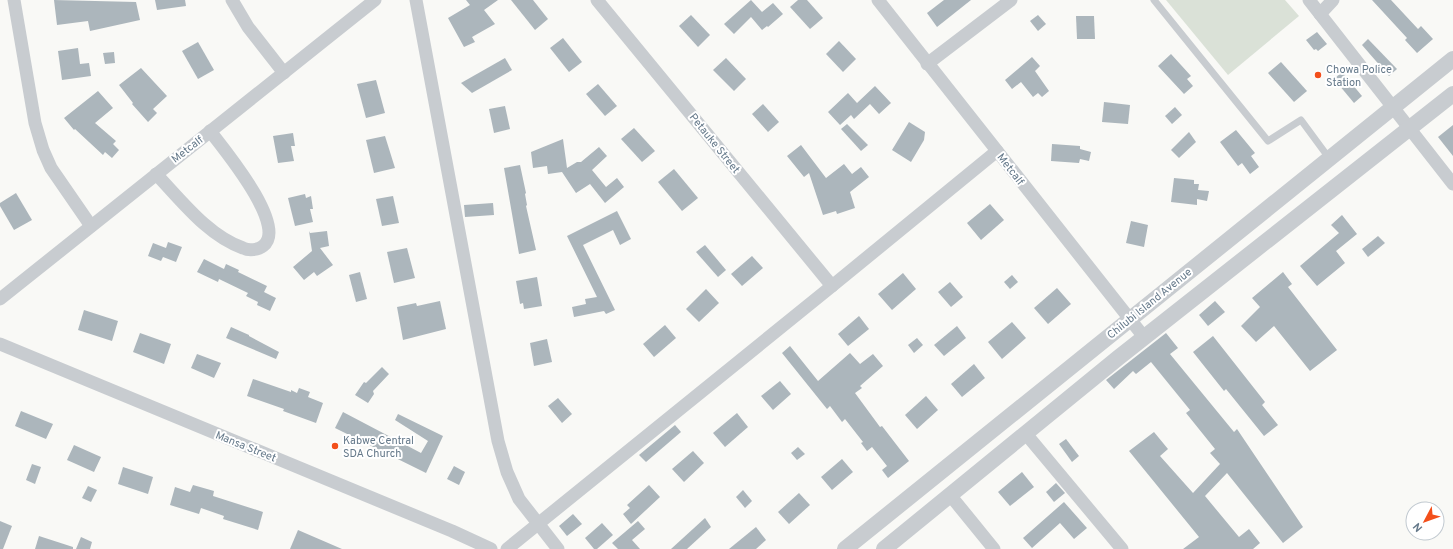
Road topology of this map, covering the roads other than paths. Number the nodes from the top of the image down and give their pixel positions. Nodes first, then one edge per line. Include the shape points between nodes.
1 (14, 0) edge
2 (232, 0) edge
3 (375, 0) edge
4 (416, 0) edge
5 (597, 0) edge
6 (878, 0) edge
7 (1011, 0) edge
8 (1154, 0) edge
9 (1309, 0) edge
10 (1333, 0) edge
11 (1320, 14) junction
12 (1453, 59) edge
13 (927, 64) junction
14 (284, 73) junction
15 (1453, 94) edge
16 (1392, 107) junction
17 (1410, 129) junction
18 (210, 131) junction
19 (997, 151) junction
20 (1329, 158) junction
21 (156, 174) junction
22 (1453, 184) edge
23 (91, 226) junction
24 (832, 286) junction
25 (0, 299) edge
26 (1130, 318) junction
27 (1144, 337) junction
28 (0, 344) edge
29 (1026, 434) junction
30 (950, 496) junction
31 (540, 524) junction
32 (491, 549) edge
33 (507, 549) edge
34 (558, 549) edge
35 (845, 549) edge
36 (884, 549) edge
37 (994, 549) edge
38 (1122, 549) edge

1 - 23 street via 35,123 43,150 51,168
2 - 14 street via 248,27
3 - 14 street, Metcalf
4 - 31 street via 498,440 506,472 519,499
5 - 24 street, Petauke Street
6 - 13 street, Metcalf
7 - 13 street
8 - 20 lane via 1268,141 1301,120
9 - 11 street
10 - 11 street
11 - 16 street
12 - 16 street, Chilubi Island Avenue
13 - 19 street, Metcalf
14 - 18 street, Metcalf
15 - 17 street, Chilubi Island Avenue
16 - 17 street
16 - 20 street, Chilubi Island Avenue
17 - 22 street
17 - 27 street, Chilubi Island Avenue
18 - 21 street, Metcalf
18 - 21 street via 253,189 268,227 268,238 264,245 256,249 244,249 228,242 208,228
19 - 24 street
19 - 26 street, Metcalf
20 - 26 street, Chilubi Island Avenue
21 - 23 street, Metcalf
23 - 25 street, Metcalf
24 - 31 street
26 - 27 street, Metcalf
26 - 35 street, Chilubi Island Avenue
27 - 29 street, Chilubi Island Avenue
28 - 32 street, Mansa Street
29 - 30 street, Chilubi Island Avenue
29 - 38 street
30 - 36 street, Chilubi Island Avenue
30 - 37 street
31 - 33 street
31 - 34 street

